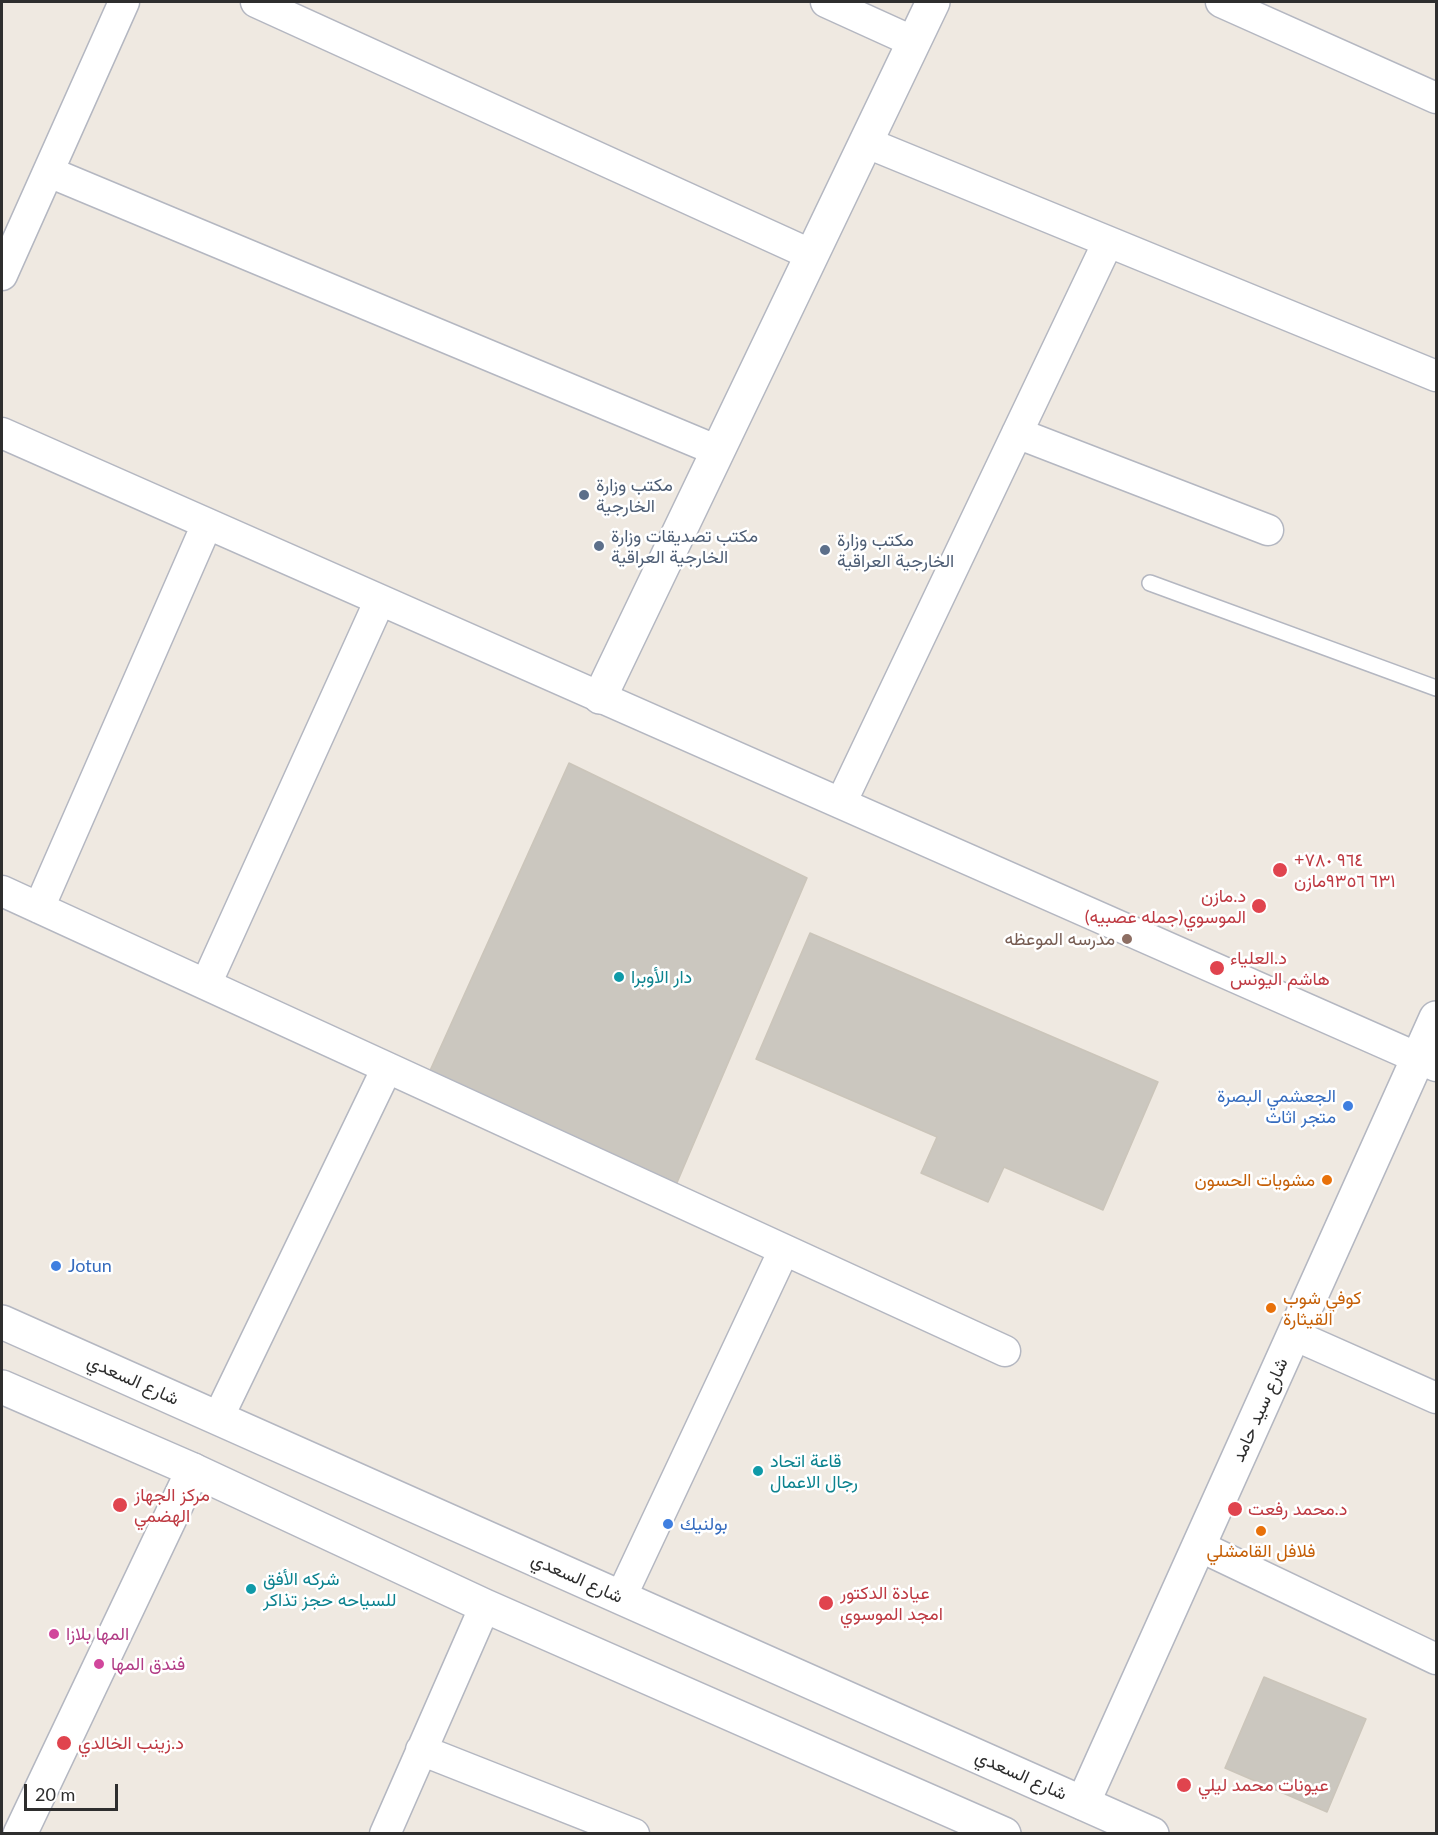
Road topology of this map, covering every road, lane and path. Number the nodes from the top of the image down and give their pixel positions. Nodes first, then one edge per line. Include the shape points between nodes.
1 (124, 2) edge
2 (256, 2) edge
3 (826, 2) edge
4 (933, 2) edge
5 (1221, 2) edge
6 (1255, 8) edge
7 (914, 42) junction
8 (1437, 98) edge
9 (866, 142) junction
10 (49, 172) junction
11 (1108, 242) junction
12 (812, 255) junction
13 (2, 275) edge
14 (1437, 376) edge
15 (2, 433) edge
16 (1017, 433) junction
17 (718, 451) junction
18 (207, 524) junction
19 (1268, 530) dead end
20 (1150, 583) dead end
21 (380, 600) junction
22 (1437, 688) edge
23 (600, 697) junction
24 (841, 803) junction
25 (2, 891) edge
26 (39, 908) junction
27 (206, 984) junction
28 (1437, 1018) edge
29 (1428, 1062) edge
30 (387, 1068) junction
31 (784, 1250) junction
32 (2, 1322) edge
33 (1293, 1335) junction
34 (1005, 1351) dead end
35 (2, 1387) edge
36 (1437, 1398) edge
37 (218, 1418) junction
38 (193, 1470) junction
39 (1199, 1546) junction
40 (621, 1597) junction
41 (485, 1606) junction
42 (1437, 1659) edge
43 (421, 1750) junction
44 (1083, 1803) junction
45 (20, 1833) edge
46 (385, 1833) edge
47 (634, 1833) edge
48 (1004, 1833) edge
49 (1152, 1833) edge

1 - 10 street
2 - 12 street
3 - 7 street
4 - 7 main road
5 - 6 street
6 - 8 street
7 - 9 main road
9 - 11 street
9 - 12 main road
10 - 13 street
10 - 17 street
11 - 14 street
11 - 16 street
12 - 17 main road
15 - 18 street
16 - 19 street
16 - 24 street
17 - 23 main road
18 - 21 street
18 - 26 street
20 - 22 lane
21 - 23 street
21 - 27 street
23 - 24 street
24 - 29 street
25 - 26 street
26 - 27 street
27 - 30 street
28 - 29 main road, شارع سيد حامد
29 - 33 main road, شارع سيد حامد
30 - 31 street
30 - 37 street
31 - 34 street
31 - 40 street
32 - 37 main road, شارع السعدي
33 - 36 street
33 - 39 main road, شارع سيد حامد
35 - 38 main road
37 - 40 main road, شارع السعدي
38 - 41 main road
38 - 45 main road
39 - 42 street
39 - 44 main road, شارع سيد حامد
40 - 44 main road, شارع السعدي
41 - 43 street
41 - 48 main road
43 - 46 street
43 - 47 street
44 - 49 main road, شارع السعدي

